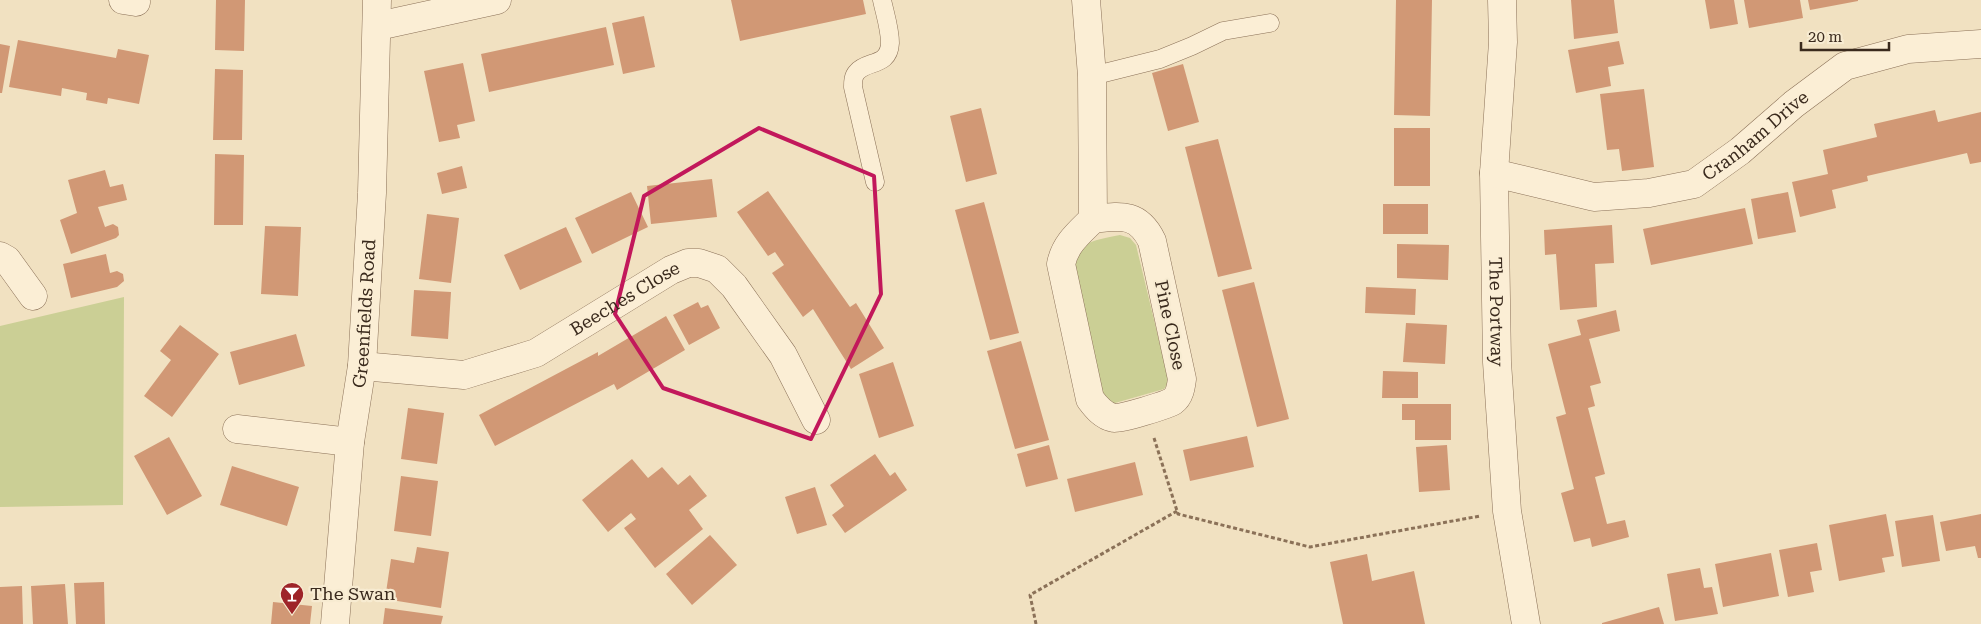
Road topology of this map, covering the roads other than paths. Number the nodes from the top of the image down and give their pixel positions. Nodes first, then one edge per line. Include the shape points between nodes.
1 (497, 0) edge
2 (882, 0) edge
3 (1086, 0) edge
4 (1502, 0) edge
5 (378, 13) edge
6 (1270, 23) dead end
7 (1981, 44) edge
8 (1092, 76) junction
9 (1494, 174) junction
10 (875, 182) dead end
11 (1093, 219) junction
12 (0, 256) edge
13 (33, 296) dead end
14 (362, 366) junction
15 (816, 420) dead end
16 (237, 429) dead end
17 (350, 442) junction
18 (334, 624) edge
19 (1526, 624) edge

1 - 5 street
2 - 10 lane via 889,32 888,52 882,61 858,70 852,87
3 - 8 street
4 - 9 street, The Portway via 1503,42
5 - 14 street, Greenfields Road
6 - 8 lane via 1223,31 1160,59
7 - 9 street, Cranham Drive via 1908,50 1845,66 1694,184 1649,193 1594,197
8 - 11 street
9 - 19 street, The Portway via 1497,362 1508,511
11 - 11 street, Pine Close via 1069,244 1061,264 1090,399 1101,412 1115,418 1174,400 1182,379 1152,241 1146,229 1121,216
12 - 13 street via 7,260
14 - 15 street, Beeches Close via 464,375 536,352 671,270 688,263 699,263 717,269 734,286 783,356
14 - 17 street, Greenfields Road
16 - 17 street
17 - 18 street, Greenfields Road

